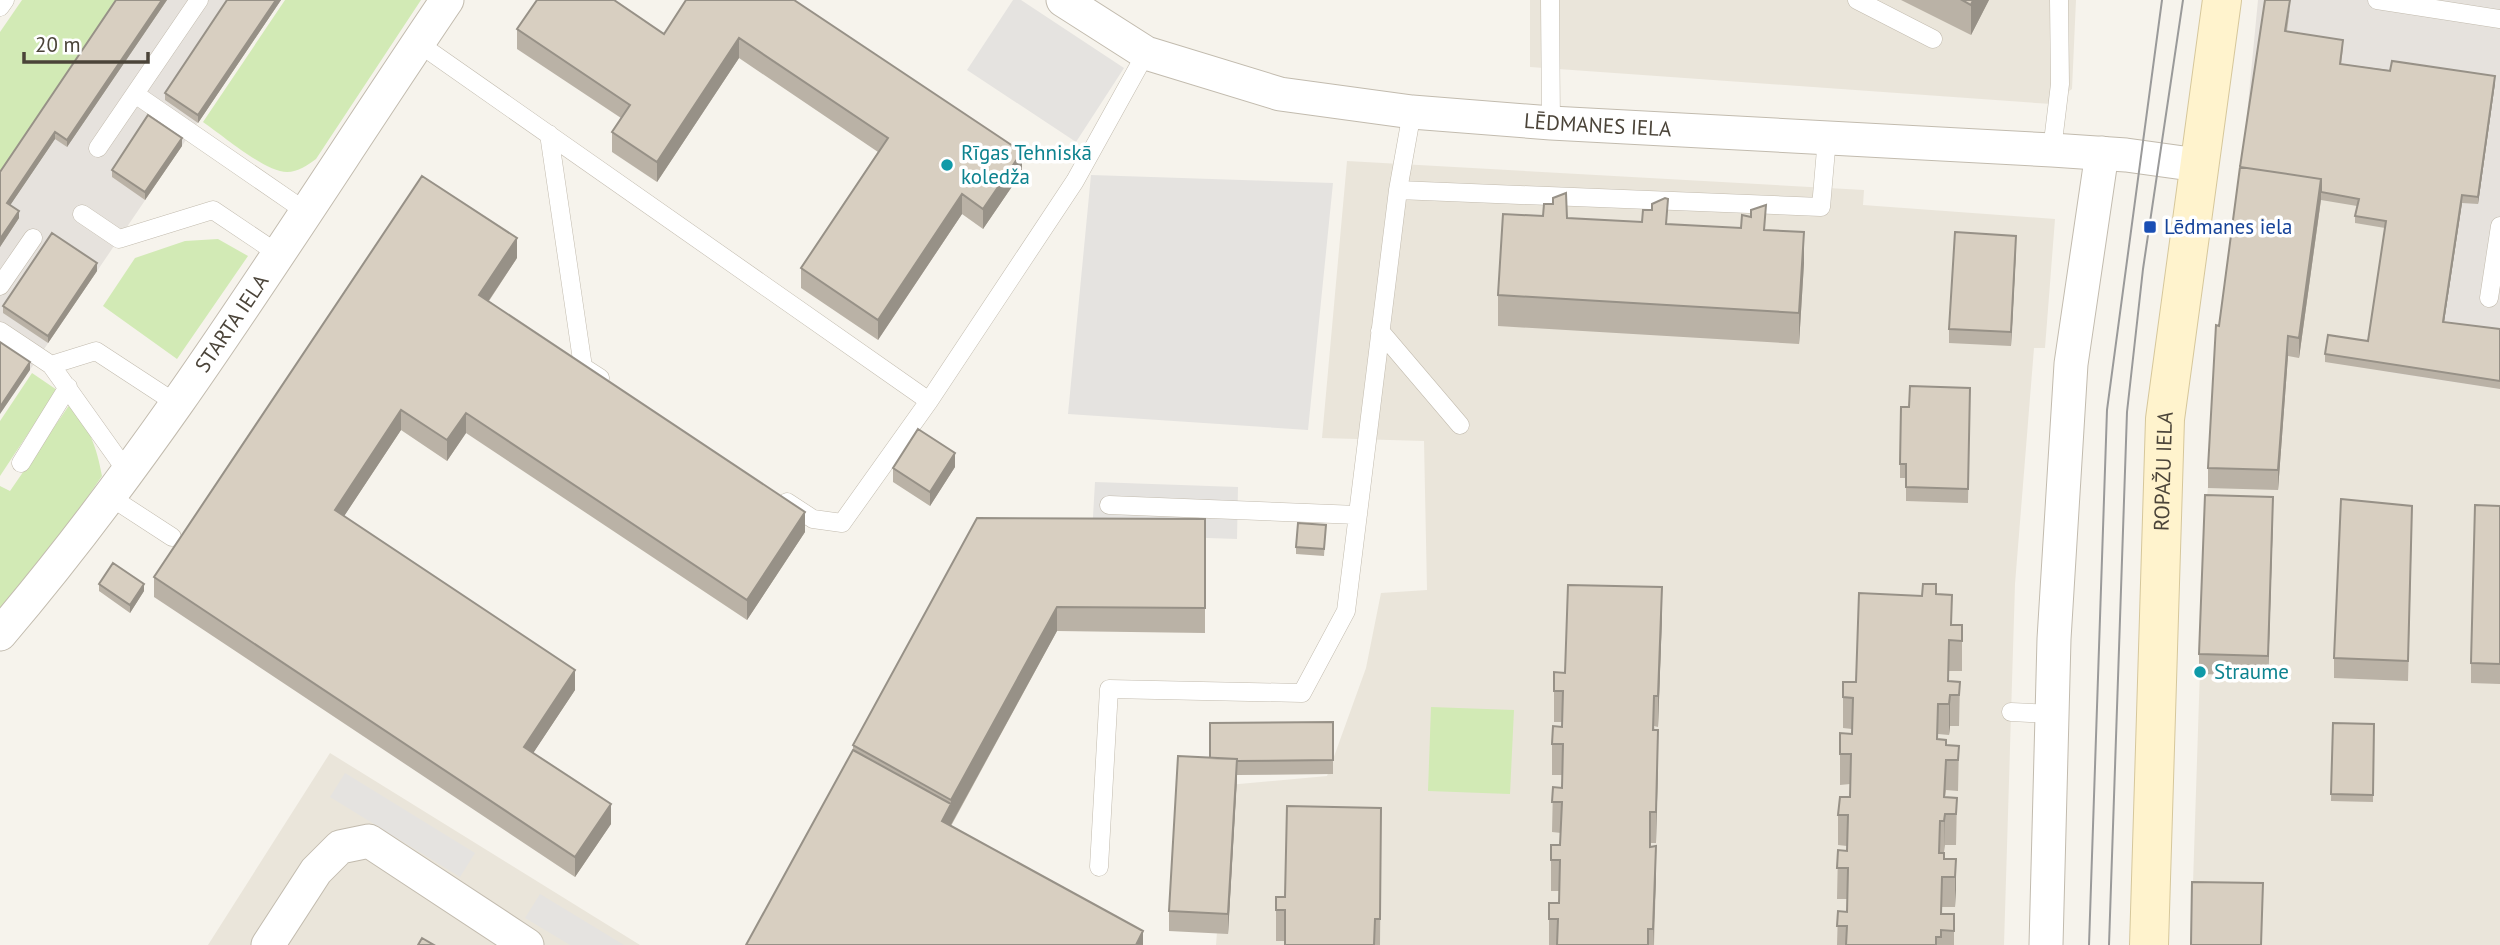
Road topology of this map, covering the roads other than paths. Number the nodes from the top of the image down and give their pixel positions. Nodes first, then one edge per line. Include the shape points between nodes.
1 (5, 0) edge
2 (200, 0) edge
3 (447, 0) edge
4 (1063, 0) edge
5 (1550, 0) edge
6 (1857, 0) edge
7 (2059, 0) edge
8 (2222, 0) edge
9 (2377, 0) edge
10 (0, 7) edge
11 (2500, 19) edge
12 (1933, 38) dead end
13 (418, 43) junction
14 (1146, 53) junction
15 (135, 94) junction
16 (1412, 112) junction
17 (1551, 123) junction
18 (549, 134) junction
19 (1827, 138) junction
20 (98, 148) dead end
21 (2053, 150) junction
22 (2102, 153) junction
23 (2198, 165) junction
24 (1398, 190) junction
25 (305, 211) junction
26 (82, 214) dead end
27 (2500, 226) edge
28 (33, 238) dead end
29 (277, 253) junction
30 (0, 286) edge
31 (2489, 298) dead end
32 (0, 331) edge
33 (1380, 331) junction
34 (51, 365) junction
35 (68, 387) junction
36 (618, 390) edge
37 (929, 401) junction
38 (177, 404) junction
39 (1460, 425) dead end
40 (21, 463) dead end
41 (119, 485) junction
42 (767, 488) edge
43 (1109, 505) dead end
44 (1358, 515) junction
45 (172, 537) dead end
46 (0, 634) edge
47 (2011, 712) dead end
48 (2052, 714) junction
49 (1099, 867) dead end
50 (268, 945) edge
51 (527, 945) edge
52 (2046, 945) edge
53 (2149, 945) edge

1 - 10 lane
2 - 15 lane
3 - 13 street, STARTA IELA
4 - 14 street, LĒDMANES IELA
5 - 17 lane
6 - 12 lane
7 - 21 lane via 2060,83
8 - 23 street, ROPAŽU IELA
9 - 11 lane
13 - 18 lane
13 - 25 street, STARTA IELA
14 - 16 street, LĒDMANES IELA via 1280,94
14 - 37 lane via 1075,181
15 - 20 lane
15 - 25 lane
16 - 17 street, LĒDMANES IELA
16 - 24 lane
17 - 19 street, LĒDMANES IELA
18 - 36 lane via 583,367
18 - 37 lane
19 - 21 street, LĒDMANES IELA
19 - 24 lane via 1821,207
21 - 22 street, LĒDMANES IELA
22 - 23 street, LĒDMANES IELA
22 - 48 street via 2071,364
23 - 53 street, ROPAŽU IELA via 2165,419
24 - 33 lane
25 - 29 street, STARTA IELA
26 - 29 lane via 119,239 213,210
27 - 31 lane
28 - 30 lane
29 - 38 street, STARTA IELA
32 - 34 lane
33 - 39 lane
33 - 44 lane
34 - 35 lane
34 - 38 lane via 96,351
35 - 40 lane
35 - 41 lane
37 - 42 lane via 842,523 813,519
38 - 41 street, STARTA IELA
41 - 45 lane
41 - 46 street, STARTA IELA
43 - 44 lane
44 - 49 lane via 1346,611 1302,693 1109,688
47 - 48 lane
48 - 52 street
50 - 51 street via 316,871 340,847 369,841

